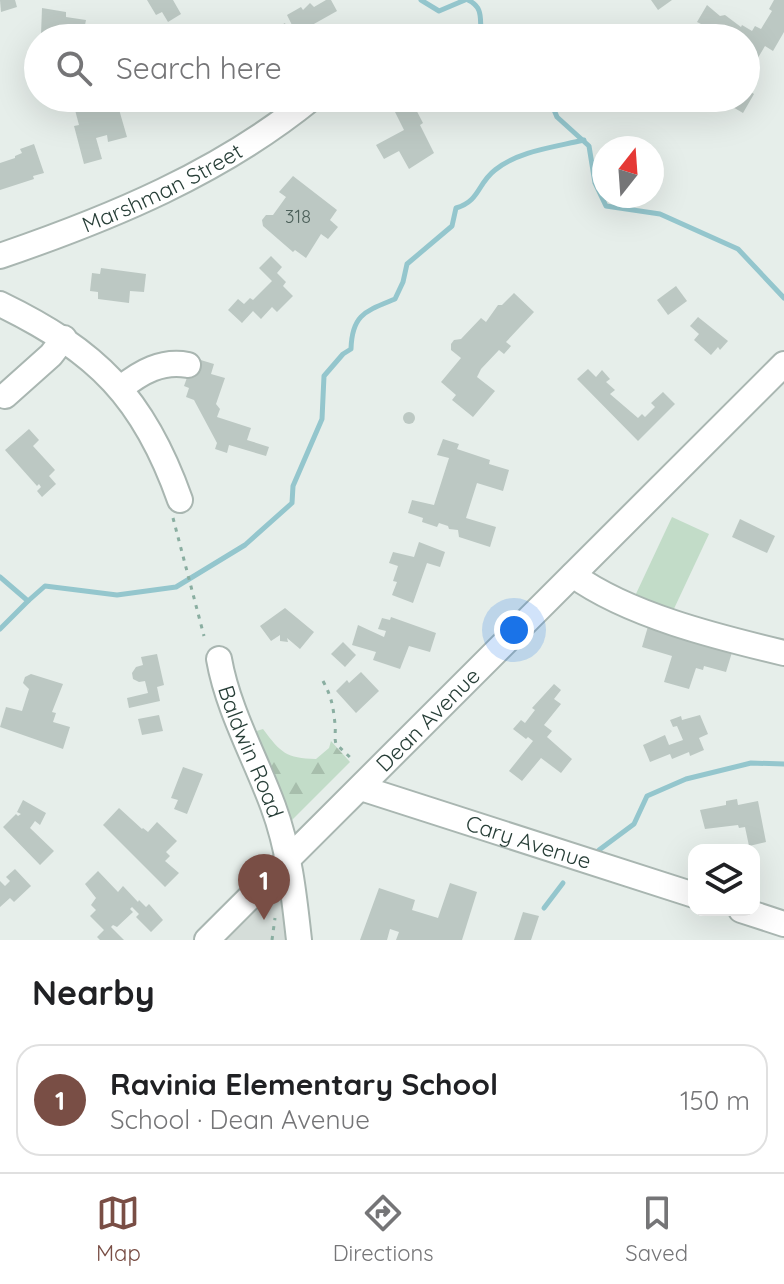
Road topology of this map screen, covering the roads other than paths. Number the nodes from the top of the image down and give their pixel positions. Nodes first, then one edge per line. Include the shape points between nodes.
1 (293, 112) edge
2 (0, 256) edge
3 (0, 304) edge
4 (64, 338) junction
5 (784, 364) edge
6 (188, 365) dead end
7 (121, 388) junction
8 (5, 396) dead end
9 (176, 509) road end
10 (573, 575) junction
11 (784, 653) edge
12 (219, 659) dead end
13 (361, 788) junction
14 (289, 857) junction
15 (688, 893) edge
16 (759, 916) edge
17 (784, 924) edge
18 (207, 940) edge
19 (299, 940) edge

1 - 2 street, Marshman Street via 178,185 84,227
3 - 4 street
4 - 7 street
4 - 8 street
5 - 10 street, Dean Avenue
6 - 7 street via 157,366
7 - 9 street via 157,444 161,479
10 - 11 street via 614,600
10 - 13 street, Dean Avenue
12 - 14 street, Baldwin Road
13 - 14 street, Dean Avenue
13 - 15 street, Cary Avenue
14 - 18 street, Dean Avenue
14 - 19 street, Baldwin Road
16 - 17 street

